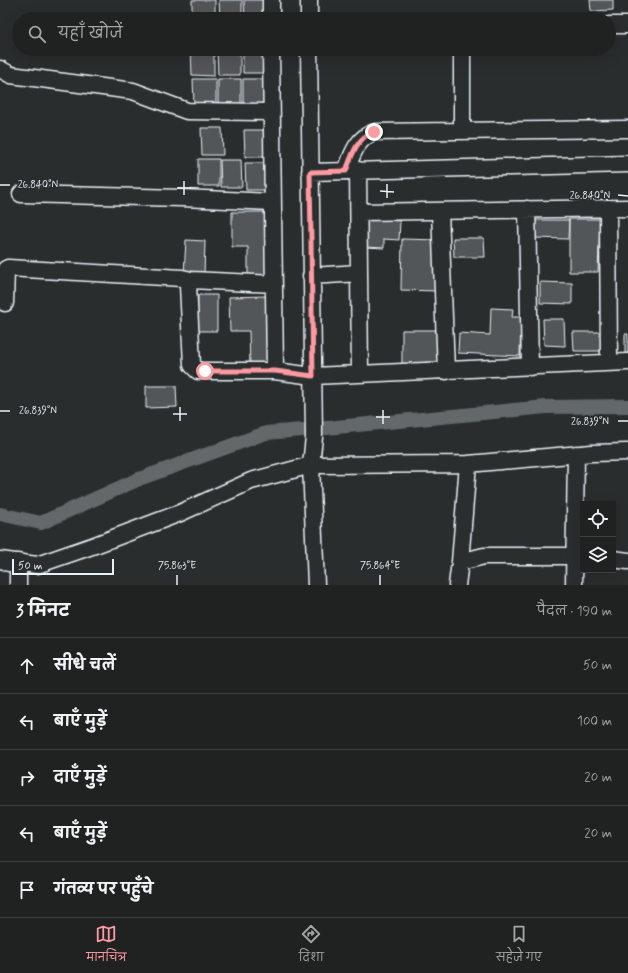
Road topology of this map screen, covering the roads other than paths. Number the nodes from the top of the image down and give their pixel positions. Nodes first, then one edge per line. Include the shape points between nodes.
1 (271, 0) edge
2 (309, 0) edge
3 (271, 12) edge
4 (309, 12) edge
5 (616, 25) edge
6 (628, 25) edge
7 (271, 56) edge
8 (309, 56) edge
9 (462, 56) edge
10 (0, 69) edge
11 (271, 112) junction
12 (628, 129) edge
13 (462, 131) junction
14 (628, 164) edge
15 (352, 170) junction
16 (310, 172) junction
17 (21, 194) dead end
18 (272, 202) junction
19 (608, 208) junction
20 (628, 208) edge
21 (527, 210) junction
22 (440, 211) junction
23 (359, 212) junction
24 (359, 273) junction
25 (312, 276) junction
26 (191, 280) junction
27 (274, 284) junction
28 (5, 303) dead end
29 (628, 362) edge
30 (609, 363) junction
31 (530, 367) junction
32 (275, 371) junction
33 (446, 371) junction
34 (360, 374) junction
35 (313, 376) junction
36 (628, 452) edge
37 (576, 454) junction
38 (468, 464) junction
39 (311, 465) junction
40 (579, 556) edge
41 (616, 559) edge
42 (0, 560) edge
43 (628, 561) edge
44 (18, 562) junction
45 (460, 562) junction
46 (0, 564) edge
47 (18, 585) edge
48 (316, 585) edge
49 (457, 585) edge
50 (574, 585) edge

1 - 3 street
2 - 4 street
5 - 6 street
7 - 11 street
8 - 16 street
9 - 13 street
10 - 11 street via 11,75 133,91 187,111
11 - 18 street
12 - 13 street
13 - 15 street via 366,134 353,153
14 - 15 street
15 - 16 street
15 - 23 street
16 - 25 street
17 - 18 street
18 - 27 street
19 - 20 street
19 - 21 street
19 - 30 street
21 - 22 street
21 - 31 street
22 - 23 street
22 - 33 street
23 - 24 street
24 - 25 street
24 - 34 street
25 - 35 street
26 - 27 street
26 - 28 street via 8,268
26 - 32 street via 188,285 192,365 198,371
27 - 32 street
29 - 30 street
30 - 31 street
31 - 33 street
32 - 35 street
33 - 34 street
34 - 35 street
35 - 39 street via 314,438
36 - 37 street
37 - 38 street
37 - 40 street
38 - 39 street
38 - 45 street
39 - 44 street via 251,481 180,513 59,557 37,564
39 - 48 street
40 - 45 street via 484,556
40 - 50 street
41 - 43 street
42 - 44 street
44 - 46 street
44 - 47 street
45 - 49 street

